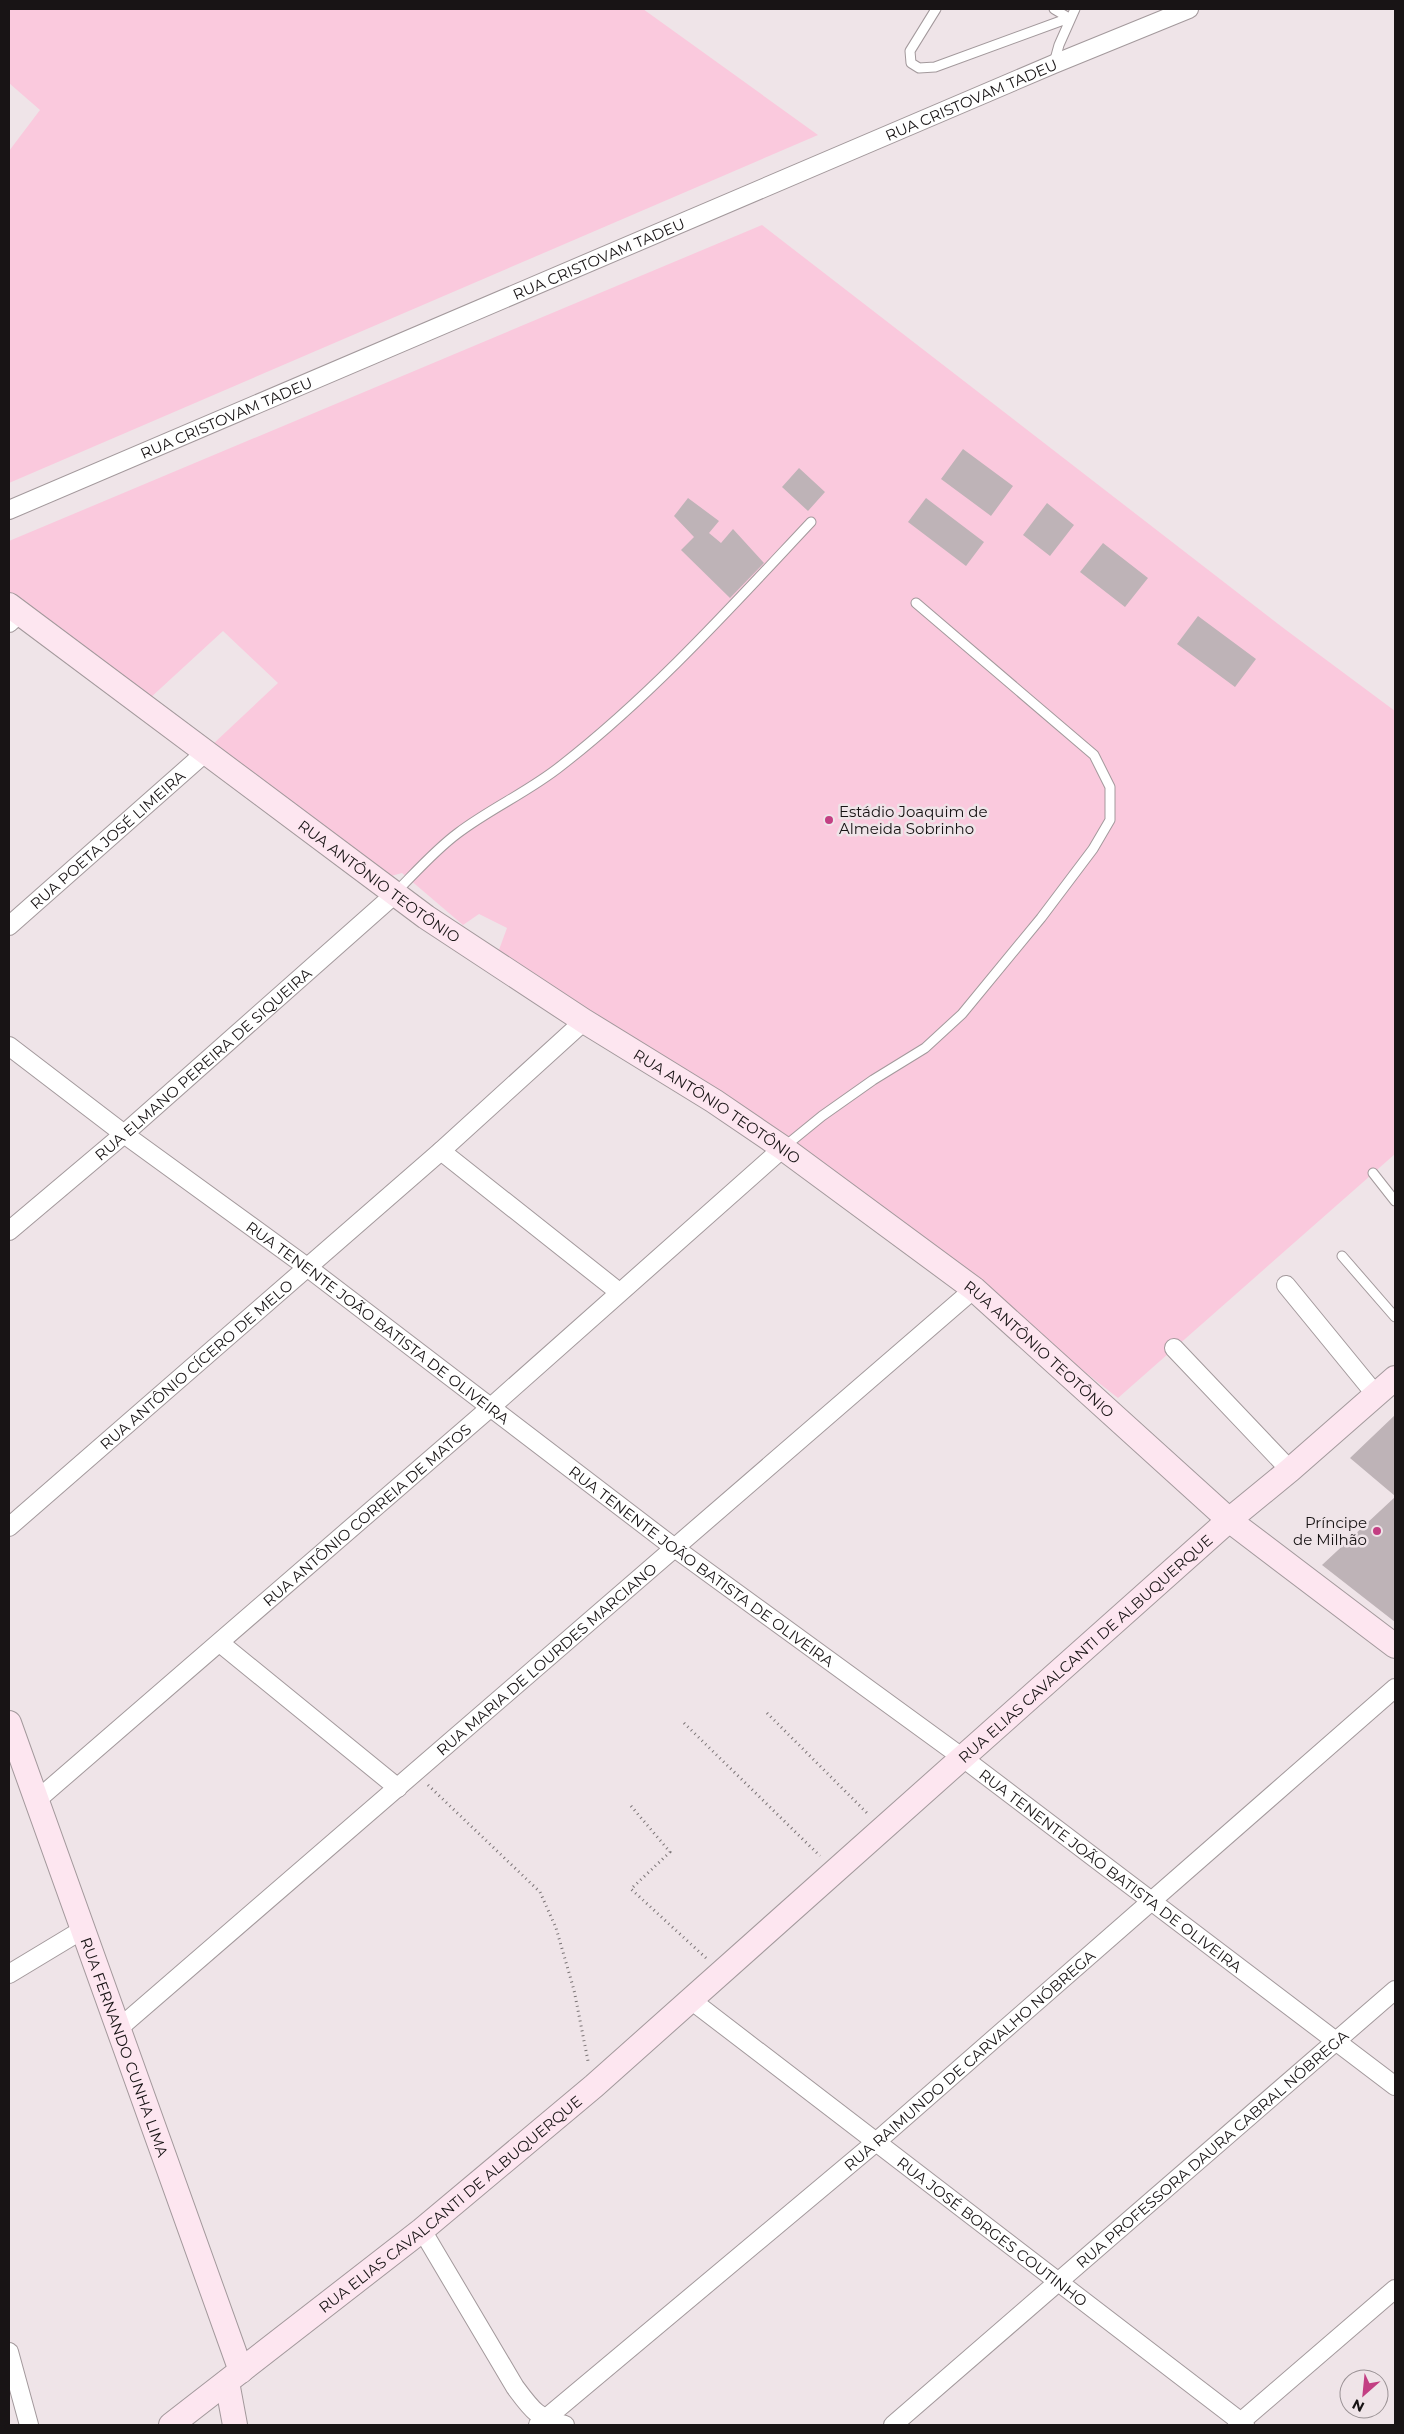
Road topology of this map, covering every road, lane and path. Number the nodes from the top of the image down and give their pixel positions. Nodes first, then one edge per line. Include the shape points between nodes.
1 (936, 9) edge
2 (1054, 9) edge
3 (1075, 9) edge
4 (1189, 9) edge
5 (1069, 18) junction
6 (1054, 64) junction
7 (9, 510) edge
8 (811, 522) dead end
9 (916, 604) dead end
10 (13, 614) edge
11 (206, 752) junction
12 (395, 894) junction
13 (9, 926) edge
14 (584, 1021) junction
15 (9, 1046) edge
16 (124, 1134) junction
17 (783, 1148) junction
18 (441, 1151) junction
19 (1373, 1173) dead end
20 (1395, 1201) edge
21 (9, 1231) edge
22 (1342, 1256) dead end
23 (306, 1267) junction
24 (1286, 1286) dead end
25 (974, 1290) junction
26 (619, 1292) junction
27 (1395, 1317) edge
28 (1174, 1348) dead end
29 (1395, 1378) edge
30 (1376, 1395) junction
31 (491, 1407) junction
32 (1290, 1470) junction
33 (1229, 1520) junction
34 (9, 1527) edge
35 (676, 1549) junction
36 (220, 1643) junction
37 (1395, 1646) edge
38 (1395, 1688) edge
39 (767, 1713) dead end
40 (9, 1723) edge
41 (684, 1723) dead end
42 (962, 1758) junction
43 (416, 1773) junction
44 (398, 1788) junction
45 (37, 1800) junction
46 (631, 1806) dead end
47 (882, 1828) junction
48 (835, 1870) junction
49 (1153, 1902) junction
50 (82, 1930) junction
51 (721, 1972) junction
52 (9, 1974) edge
53 (1395, 1990) edge
54 (691, 2000) junction
55 (118, 2029) junction
56 (1335, 2042) junction
57 (594, 2086) junction
58 (1395, 2086) edge
59 (876, 2142) junction
60 (422, 2230) junction
61 (1057, 2282) junction
62 (1395, 2289) edge
63 (9, 2352) edge
64 (234, 2376) junction
65 (541, 2422) edge
66 (1241, 2424) edge
67 (28, 2425) edge
68 (171, 2425) edge
69 (235, 2425) edge
70 (565, 2425) edge
71 (893, 2425) edge

1 - 5 lane via 910,51 911,63 919,68 935,67
2 - 5 lane
3 - 5 lane
4 - 6 street, RUA CRISTOVAM TADEU
5 - 6 lane
6 - 7 street, RUA CRISTOVAM TADEU
8 - 12 lane via 724,615 631,706 542,781 456,834
9 - 17 lane via 1094,755 1110,787 1110,820 1093,849 1053,902 962,1014 925,1048 844,1100
10 - 11 street, RUA ANTÔNIO TEOTÔNIO
11 - 12 street, RUA ANTÔNIO TEOTÔNIO
11 - 13 street, RUA POETA JOSÉ LIMEIRA
12 - 14 street, RUA ANTÔNIO TEOTÔNIO
12 - 16 street, RUA ELMANO PEREIRA DE SIQUEIRA
14 - 17 street, RUA ANTÔNIO TEOTÔNIO via 647,1058
14 - 18 street, RUA ANTÔNIO CÍCERO DE MELO
15 - 16 street, RUA TENENTE JOÃO BATISTA DE OLIVEIRA
16 - 21 street, RUA ELMANO PEREIRA DE SIQUEIRA
16 - 23 street, RUA TENENTE JOÃO BATISTA DE OLIVEIRA
17 - 25 street, RUA ANTÔNIO TEOTÔNIO
17 - 26 street, RUA ANTÔNIO CORREIA DE MATOS
18 - 23 street, RUA ANTÔNIO CÍCERO DE MELO
18 - 26 street
19 - 20 lane
22 - 27 lane
23 - 31 street, RUA TENENTE JOÃO BATISTA DE OLIVEIRA
23 - 34 street, RUA ANTÔNIO CÍCERO DE MELO
24 - 30 street
25 - 33 street, RUA ANTÔNIO TEOTÔNIO
25 - 35 street, RUA MARIA DE LOURDES MARCIANO
26 - 31 street, RUA ANTÔNIO CORREIA DE MATOS
28 - 32 street
29 - 30 street, RUA ELIAS CAVALCANTI DE ALBUQUERQUE
30 - 32 street, RUA ELIAS CAVALCANTI DE ALBUQUERQUE
31 - 35 street, RUA TENENTE JOÃO BATISTA DE OLIVEIRA
31 - 36 street, RUA ANTÔNIO CORREIA DE MATOS
32 - 33 street, RUA ELIAS CAVALCANTI DE ALBUQUERQUE
33 - 37 street, RUA ANTÔNIO TEOTÔNIO
33 - 42 street, RUA ELIAS CAVALCANTI DE ALBUQUERQUE
35 - 42 street, RUA TENENTE JOÃO BATISTA DE OLIVEIRA
35 - 43 street, RUA MARIA DE LOURDES MARCIANO
36 - 44 street
36 - 45 street, RUA ANTÔNIO CORREIA DE MATOS
38 - 49 street, RUA RAIMUNDO DE CARVALHO NÓBREGA
39 - 47 path
40 - 45 street, RUA FERNANDO CUNHA LIMA
41 - 48 path
42 - 47 street, RUA ELIAS CAVALCANTI DE ALBUQUERQUE
42 - 49 street, RUA TENENTE JOÃO BATISTA DE OLIVEIRA
43 - 44 street, RUA MARIA DE LOURDES MARCIANO
43 - 57 path via 540,1892 556,1928 574,1990
44 - 55 street, RUA MARIA DE LOURDES MARCIANO
45 - 50 street, RUA FERNANDO CUNHA LIMA
46 - 51 path via 670,1852 631,1889
47 - 48 street, RUA ELIAS CAVALCANTI DE ALBUQUERQUE
48 - 51 street, RUA ELIAS CAVALCANTI DE ALBUQUERQUE
49 - 56 street, RUA TENENTE JOÃO BATISTA DE OLIVEIRA
49 - 59 street, RUA RAIMUNDO DE CARVALHO NÓBREGA
50 - 52 street
50 - 55 street, RUA FERNANDO CUNHA LIMA
51 - 54 street, RUA ELIAS CAVALCANTI DE ALBUQUERQUE
53 - 56 street, RUA PROFESSORA DAURA CABRAL NÓBREGA
54 - 57 street, RUA ELIAS CAVALCANTI DE ALBUQUERQUE
54 - 59 street, RUA JOSÉ BORGES COUTINHO
55 - 64 street, RUA FERNANDO CUNHA LIMA
56 - 58 street, RUA TENENTE JOÃO BATISTA DE OLIVEIRA
56 - 61 street, RUA PROFESSORA DAURA CABRAL NÓBREGA
57 - 60 street, RUA ELIAS CAVALCANTI DE ALBUQUERQUE
59 - 61 street, RUA JOSÉ BORGES COUTINHO
59 - 65 street, RUA RAIMUNDO DE CARVALHO NÓBREGA
60 - 64 street, RUA ELIAS CAVALCANTI DE ALBUQUERQUE
60 - 65 street via 515,2387
61 - 66 street, RUA JOSÉ BORGES COUTINHO
61 - 71 street, RUA PROFESSORA DAURA CABRAL NÓBREGA
62 - 66 street
63 - 67 street
64 - 68 street, RUA ELIAS CAVALCANTI DE ALBUQUERQUE
64 - 69 street, RUA FERNANDO CUNHA LIMA
65 - 70 street

